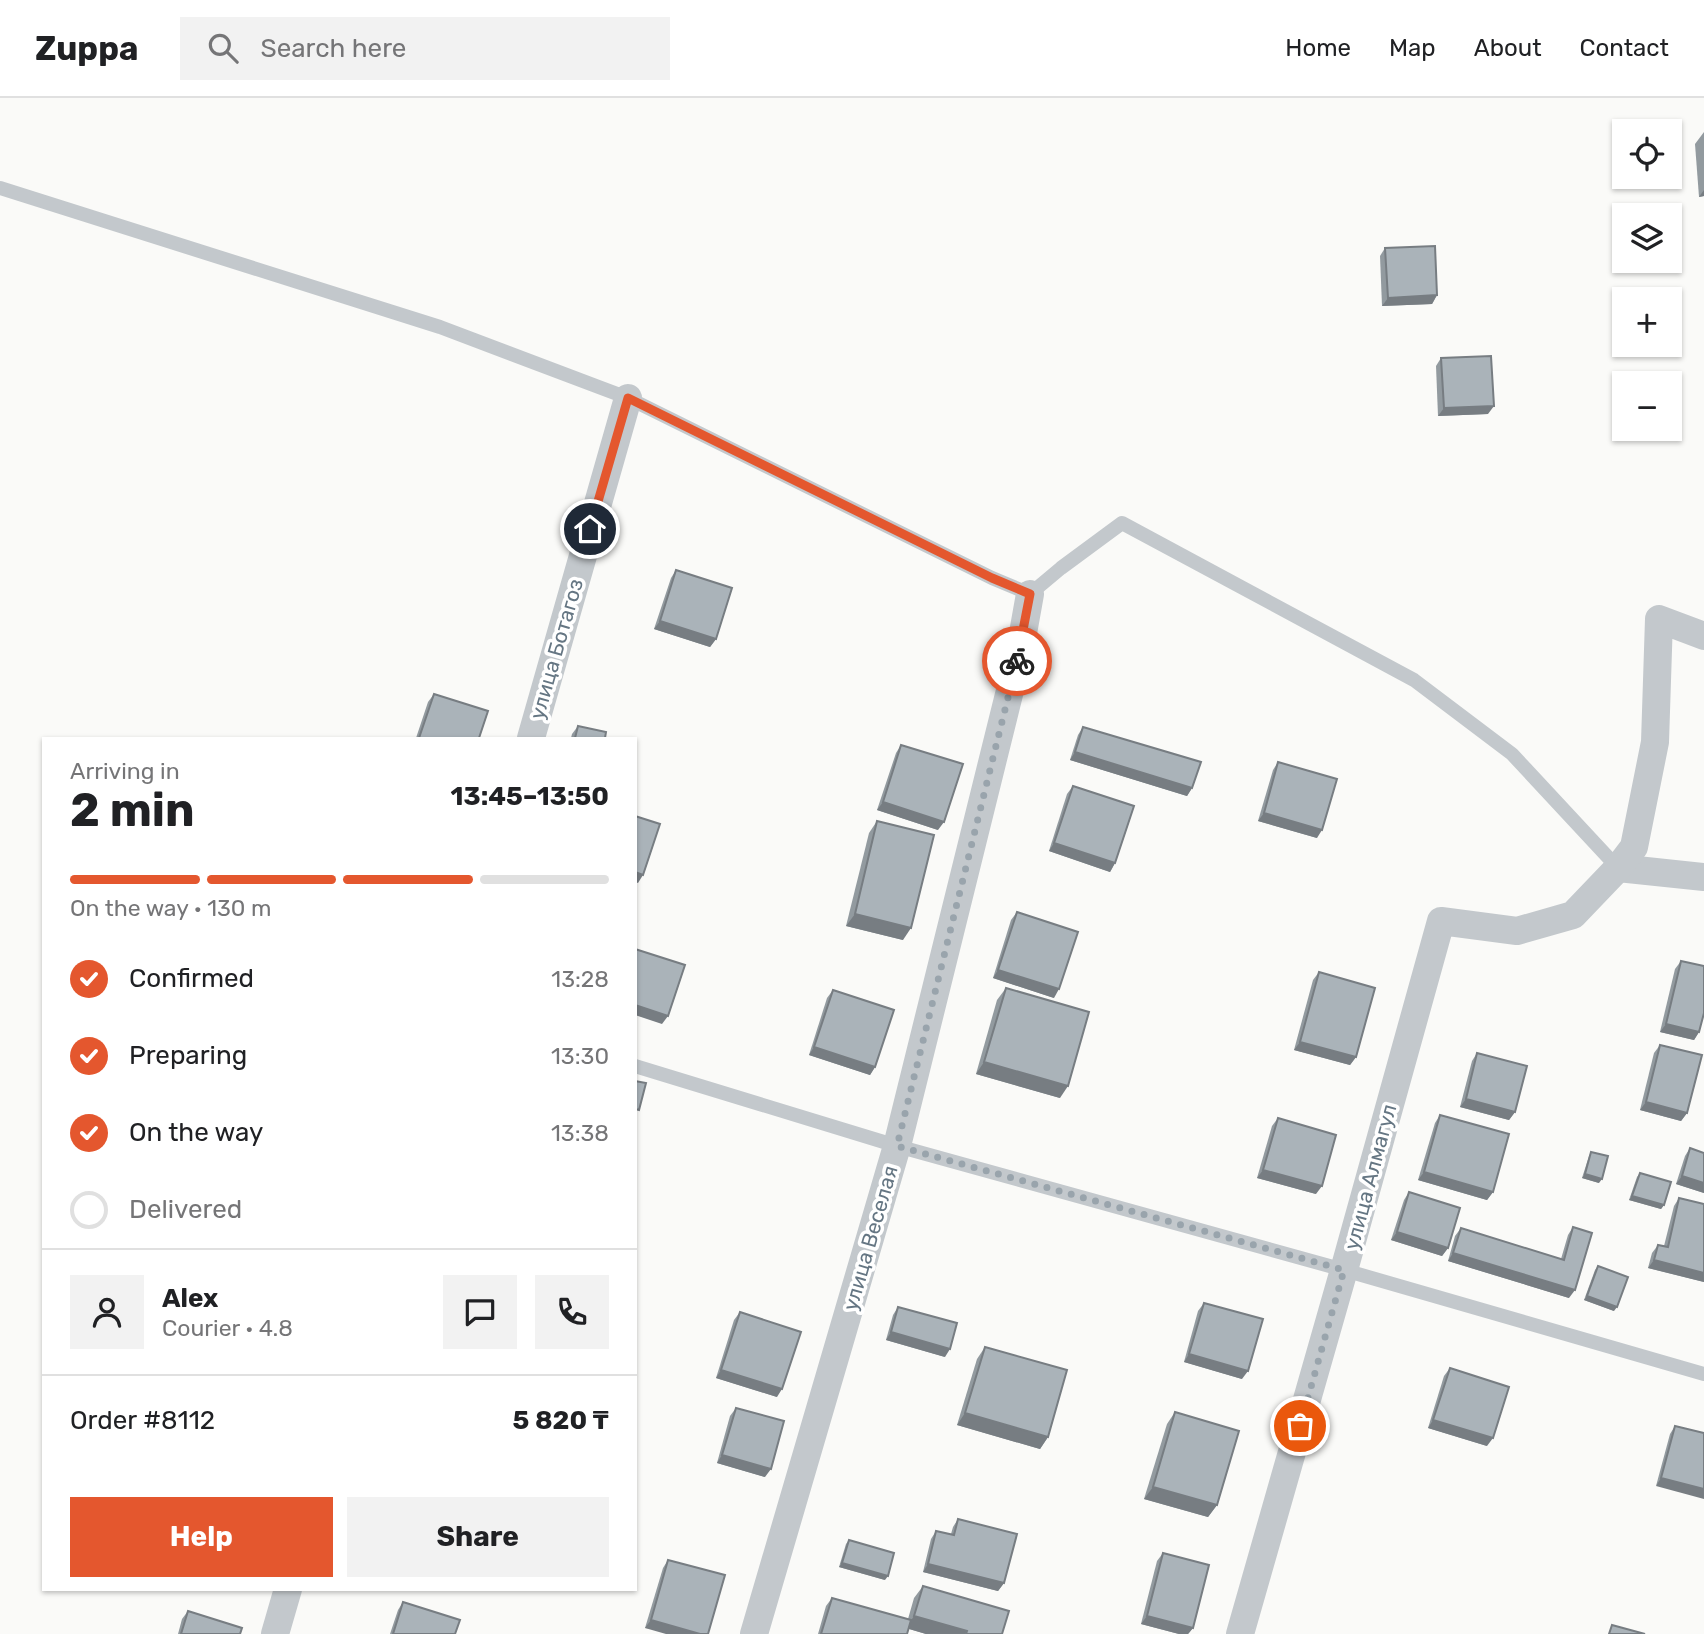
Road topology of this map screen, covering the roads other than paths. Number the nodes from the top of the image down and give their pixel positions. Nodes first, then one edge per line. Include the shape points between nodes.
1 (0, 188) edge
2 (628, 398) junction
3 (1030, 594) junction
4 (1704, 636) edge
5 (530, 737) edge
6 (1618, 868) junction
7 (1704, 877) edge
8 (637, 1067) edge
9 (897, 1146) junction
10 (1344, 1270) junction
11 (1704, 1374) edge
12 (287, 1591) edge
13 (275, 1634) edge
14 (754, 1634) edge
15 (1240, 1634) edge

1 - 2 lane via 440,327
2 - 3 lane
2 - 5 street, улица Ботагоз
3 - 6 lane via 1122,523 1414,680 1512,754
3 - 9 street, улица Веселая
4 - 6 street via 1659,619 1655,742 1634,847
6 - 7 street
6 - 10 street, улица Алмагул via 1573,915 1517,931 1441,922
8 - 9 lane
9 - 10 lane
9 - 14 street, улица Веселая
10 - 11 lane
10 - 15 street, улица Алмагул
12 - 13 street

